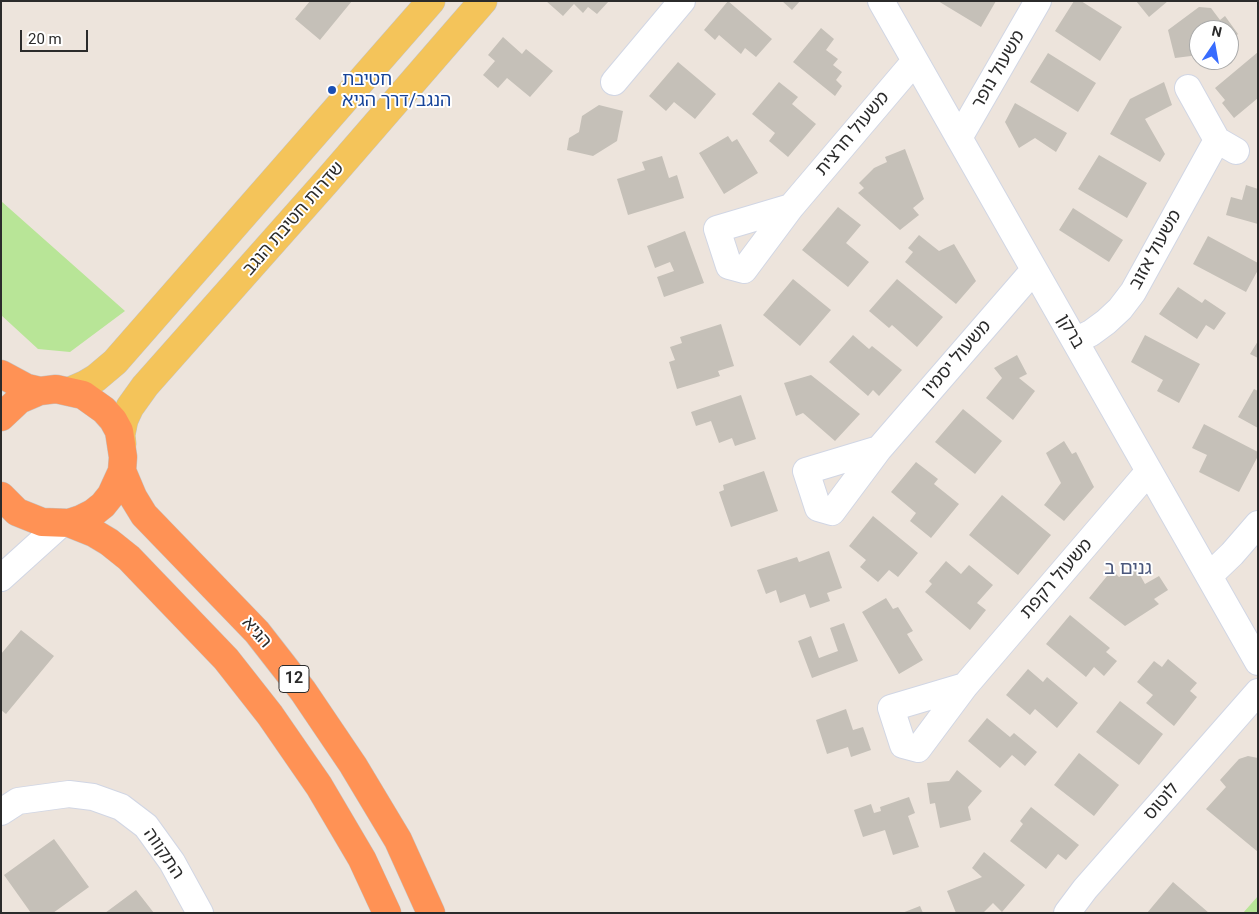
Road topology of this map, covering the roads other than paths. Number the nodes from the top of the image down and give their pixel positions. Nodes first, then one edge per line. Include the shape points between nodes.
1 (431, 1) edge
2 (483, 1) edge
3 (682, 1) edge
4 (881, 1) edge
5 (1038, 1) edge
6 (915, 61) junction
7 (614, 82) dead end
8 (1188, 88) dead end
9 (959, 138) junction
10 (791, 207) dead end
11 (1034, 270) junction
12 (1075, 341) junction
13 (1, 374) edge
14 (70, 391) junction
15 (40, 392) junction
16 (1, 417) edge
17 (122, 444) junction
18 (880, 449) dead end
19 (122, 471) junction
20 (1149, 471) junction
21 (1, 496) edge
22 (65, 523) junction
23 (1258, 524) edge
24 (1208, 576) junction
25 (1, 578) edge
26 (1258, 662) edge
27 (965, 686) dead end
28 (1258, 692) edge
29 (1, 812) edge
30 (200, 913) edge
31 (387, 913) edge
32 (431, 913) edge
33 (1067, 913) edge

1 - 14 main road via 115,362 96,378
2 - 17 main road, שדרות חטיבת הנגב via 160,369 130,407 122,428
3 - 7 street
4 - 6 street, ברקן
5 - 9 street, משעול נופר
6 - 9 street, ברקן
6 - 10 street, משעול חרצית
8 - 12 street, משעול אזוב via 1226,145 1120,309 1091,333
9 - 11 street, ברקן
11 - 12 street, ברקן
11 - 18 street, משעול יסמין
12 - 20 street, ברקן
13 - 15 highway, 12
14 - 15 highway, 12
14 - 17 highway, 12 via 83,395 104,410 119,431
15 - 16 highway, 12 via 19,400
17 - 19 highway, 12
19 - 22 highway, 12 via 118,484 103,505 93,513
19 - 32 highway, הגיא / 12 via 144,515 257,632 304,691 398,840
20 - 24 street, ברקן
20 - 27 street, משעול רקפת
21 - 22 highway, 12 via 17,512 29,518
22 - 25 street
22 - 31 highway, 12 via 94,533 129,558 226,659 319,786 362,859
23 - 24 street
24 - 26 street, ברקן
28 - 33 street, לוטוס
29 - 30 street, התקווה via 18,801 70,794 92,797 121,807 146,826 172,862

